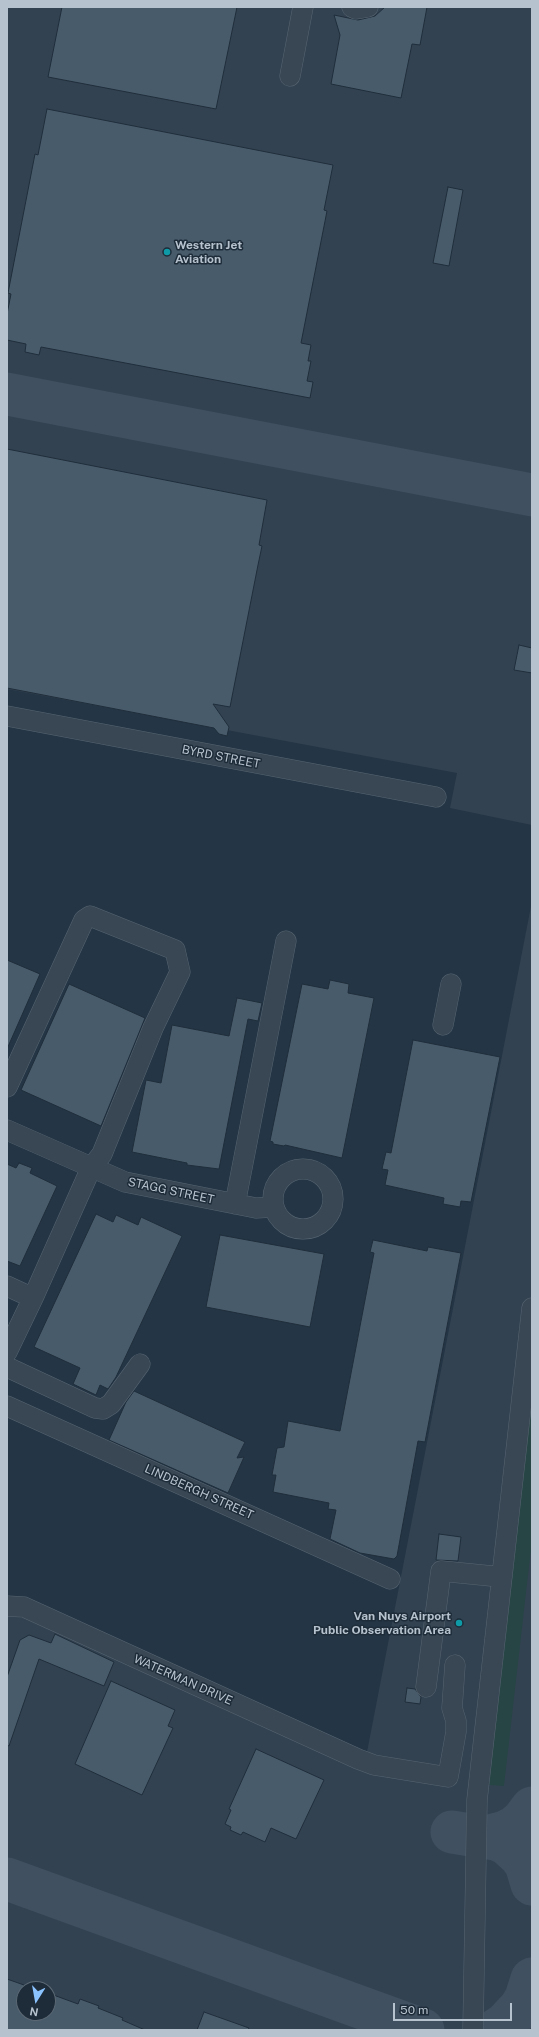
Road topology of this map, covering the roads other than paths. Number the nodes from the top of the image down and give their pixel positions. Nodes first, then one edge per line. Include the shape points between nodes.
1 (303, 7) edge
2 (352, 7) edge
3 (368, 7) edge
4 (290, 76) dead end
5 (7, 716) edge
6 (436, 798) dead end
7 (286, 941) dead end
8 (451, 984) dead end
9 (443, 1025) dead end
10 (7, 1087) edge
11 (7, 1130) edge
12 (91, 1168) junction
13 (235, 1204) junction
14 (274, 1207) dead end
15 (7, 1286) edge
16 (33, 1298) junction
17 (532, 1308) edge
18 (7, 1352) edge
19 (140, 1364) dead end
20 (7, 1367) edge
21 (7, 1406) edge
22 (502, 1577) junction
23 (390, 1579) dead end
24 (7, 1606) edge
25 (455, 1665) dead end
26 (426, 1687) dead end
27 (448, 1777) junction
28 (478, 1783) junction
29 (473, 2030) edge

1 - 4 street
2 - 3 street
5 - 6 street, BYRD STREET
7 - 13 street
8 - 9 street
10 - 12 street via 84,920 90,916 175,950 180,972 153,1028 102,1154
11 - 12 street, STAGG STREET
12 - 13 street, STAGG STREET via 144,1187
12 - 16 street
13 - 14 street, STAGG STREET via 256,1208
15 - 16 street
16 - 18 street
17 - 22 street
19 - 20 street via 111,1404 103,1409 95,1408
21 - 23 street, LINDBERGH STREET
22 - 26 street via 441,1571
22 - 28 street
24 - 27 street, WATERMAN DRIVE via 24,1608 358,1759 374,1765
25 - 27 street via 452,1708 456,1732
27 - 28 street, WATERMAN DRIVE
28 - 29 street

